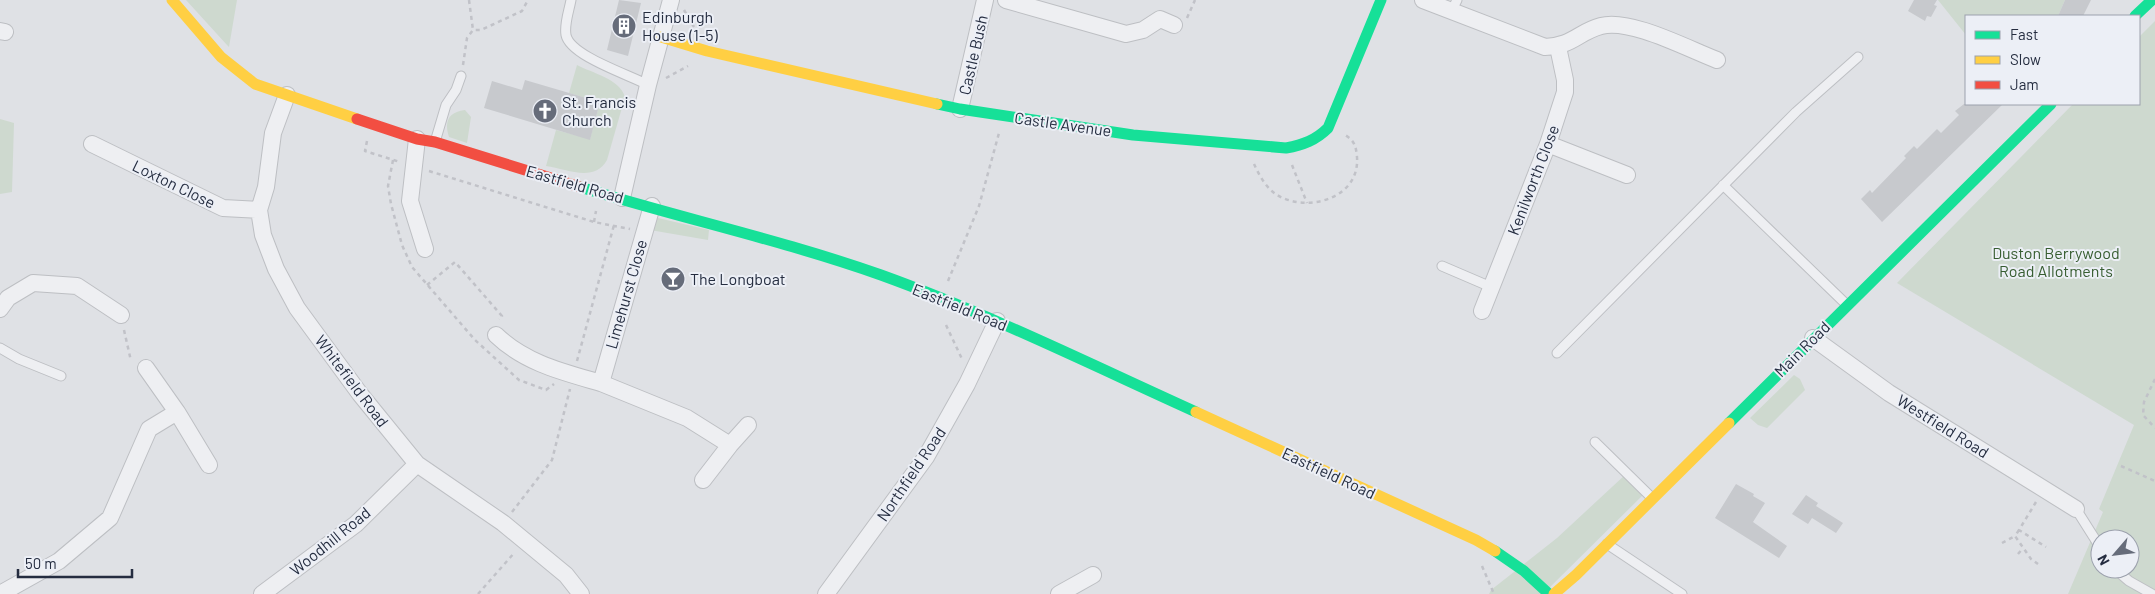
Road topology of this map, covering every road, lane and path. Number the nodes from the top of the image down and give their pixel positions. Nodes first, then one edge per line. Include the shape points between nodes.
1 (172, 0) edge
2 (470, 0) edge
3 (528, 0) edge
4 (571, 0) edge
5 (671, 0) edge
6 (985, 0) edge
7 (1007, 0) edge
8 (1381, 0) edge
9 (1422, 0) edge
10 (2152, 0) edge
11 (1454, 5) edge
12 (2136, 15) edge
13 (1164, 17) dead end
14 (473, 30) junction
15 (661, 37) junction
16 (1558, 47) junction
17 (1858, 57) dead end
18 (1717, 60) dead end
19 (461, 76) joint
20 (648, 85) junction
21 (287, 96) junction
22 (2050, 105) edge
23 (960, 109) junction
24 (1004, 116) junction
25 (1330, 124) junction
26 (368, 136) dead end
27 (417, 139) junction
28 (435, 142) junction
29 (92, 144) dead end
30 (1548, 144) junction
31 (1250, 145) junction
32 (1286, 148) junction
33 (393, 160) junction
34 (414, 167) junction
35 (1627, 174) dead end
36 (1723, 185) junction
37 (622, 198) junction
38 (1307, 203) junction
39 (652, 206) junction
40 (259, 210) junction
41 (614, 225) junction
42 (644, 232) junction
43 (425, 249) dead end
44 (1442, 266) dead end
45 (427, 285) junction
46 (1491, 287) junction
47 (941, 299) junction
48 (1847, 305) junction
49 (0, 309) edge
50 (1482, 311) dead end
51 (121, 315) joint
52 (997, 321) junction
53 (946, 325) dead end
54 (491, 331) junction
55 (1813, 338) junction
56 (475, 340) junction
57 (0, 348) edge
58 (1557, 353) dead end
59 (976, 366) junction
60 (146, 368) joint
61 (567, 373) junction
62 (61, 376) dead end
63 (2155, 379) edge
64 (601, 383) junction
65 (177, 412) junction
66 (748, 425) dead end
67 (2155, 428) edge
68 (1595, 442) dead end
69 (730, 445) junction
70 (417, 464) junction
71 (209, 465) dead end
72 (2121, 466) dead end
73 (702, 480) dead end
74 (2155, 481) edge
75 (2039, 496) dead end
76 (1652, 498) junction
77 (2076, 509) joint
78 (503, 523) junction
79 (2019, 530) junction
80 (2090, 531) edge
81 (2015, 536) junction
82 (524, 540) junction
83 (1607, 543) junction
84 (2002, 543) dead end
85 (2046, 547) dead end
86 (2023, 548) junction
87 (2018, 554) dead end
88 (2038, 564) dead end
89 (1092, 575) dead end
90 (2127, 579) edge
91 (0, 594) edge
92 (262, 594) edge
93 (478, 594) edge
94 (581, 594) edge
95 (826, 594) edge
96 (1059, 594) edge
97 (1549, 594) edge
98 (1554, 594) edge
99 (1682, 594) edge
100 (2152, 594) edge

1 - 21 street, Eastfield Road via 221,57 255,84
2 - 14 path
3 - 14 path via 522,11 481,30
4 - 20 lane via 566,37 575,49
5 - 15 street
6 - 23 street, Castle Bush
7 - 13 street via 1126,34 1143,30
8 - 25 street, Castle Avenue
9 - 11 street
10 - 12 street
11 - 16 street via 1544,47
14 - 19 path via 467,38
15 - 20 street
15 - 23 street, Castle Avenue via 707,51
16 - 18 street via 1601,26 1617,24 1633,27
16 - 30 street, Kenilworth Close via 1565,92
17 - 36 lane via 1796,112
19 - 28 lane via 446,104
20 - 37 street
21 - 27 street, Eastfield Road
21 - 40 street, Whitefield Road via 273,133 266,187
22 - 48 street, Main Road
23 - 24 street, Castle Avenue
24 - 31 street, Castle Avenue via 1133,135
24 - 47 path via 979,206
25 - 32 street, Castle Avenue via 1318,138 1304,145
25 - 38 path via 1352,139 1356,146 1353,181 1337,196
26 - 33 path via 365,151
27 - 28 street, Eastfield Road
27 - 34 street
28 - 37 street, Eastfield Road
29 - 40 street, Loxton Close via 223,208
30 - 35 street
30 - 46 street, Kenilworth Close
31 - 32 street, Castle Avenue
31 - 38 path via 1252,159 1266,185 1276,195
32 - 38 path
33 - 34 path
33 - 45 path via 388,186 402,245 412,267
34 - 41 path via 594,222
34 - 43 street via 410,201
36 - 48 lane
36 - 58 lane
37 - 39 street, Eastfield Road
39 - 42 street, Limehurst Close
39 - 47 street, Eastfield Road via 769,238 881,275
40 - 70 street, Whitefield Road via 263,235 297,308
41 - 42 path
41 - 61 path
42 - 64 street, Limehurst Close
44 - 46 lane
45 - 54 path via 455,262 502,316
45 - 56 path
46 - 50 street, Kenilworth Close
47 - 52 street, Eastfield Road
48 - 55 street, Main Road
49 - 51 street via 8,298 33,282 77,286
51 - 60 path via 131,361
52 - 59 street, Northfield Road
52 - 97 street, Eastfield Road via 1476,540 1520,568
53 - 59 path via 960,358
54 - 56 path
54 - 61 street via 526,358
55 - 76 street, Main Road
55 - 77 street, Westfield Road via 1889,393
56 - 61 path via 519,380 546,390
57 - 62 lane
59 - 95 street, Northfield Road via 926,457
60 - 65 street
61 - 64 street
61 - 78 path via 552,460
63 - 67 path via 2144,402 2143,415
64 - 69 street via 687,418
65 - 71 street
65 - 91 street via 149,429 110,518 59,561
66 - 69 street
68 - 76 lane
69 - 73 street
70 - 78 street, Whitefield Road
70 - 92 street, Woodhill Road via 356,524
72 - 74 path
75 - 79 path
76 - 83 street, Main Road
77 - 80 lane
78 - 82 street, Whitefield Road
79 - 81 path
79 - 85 path
81 - 84 path
81 - 86 path
82 - 93 path
82 - 94 street, Whitefield Road via 566,575
83 - 98 street, Main Road
83 - 99 lane
86 - 87 path
86 - 88 path
89 - 96 street
90 - 100 lane

